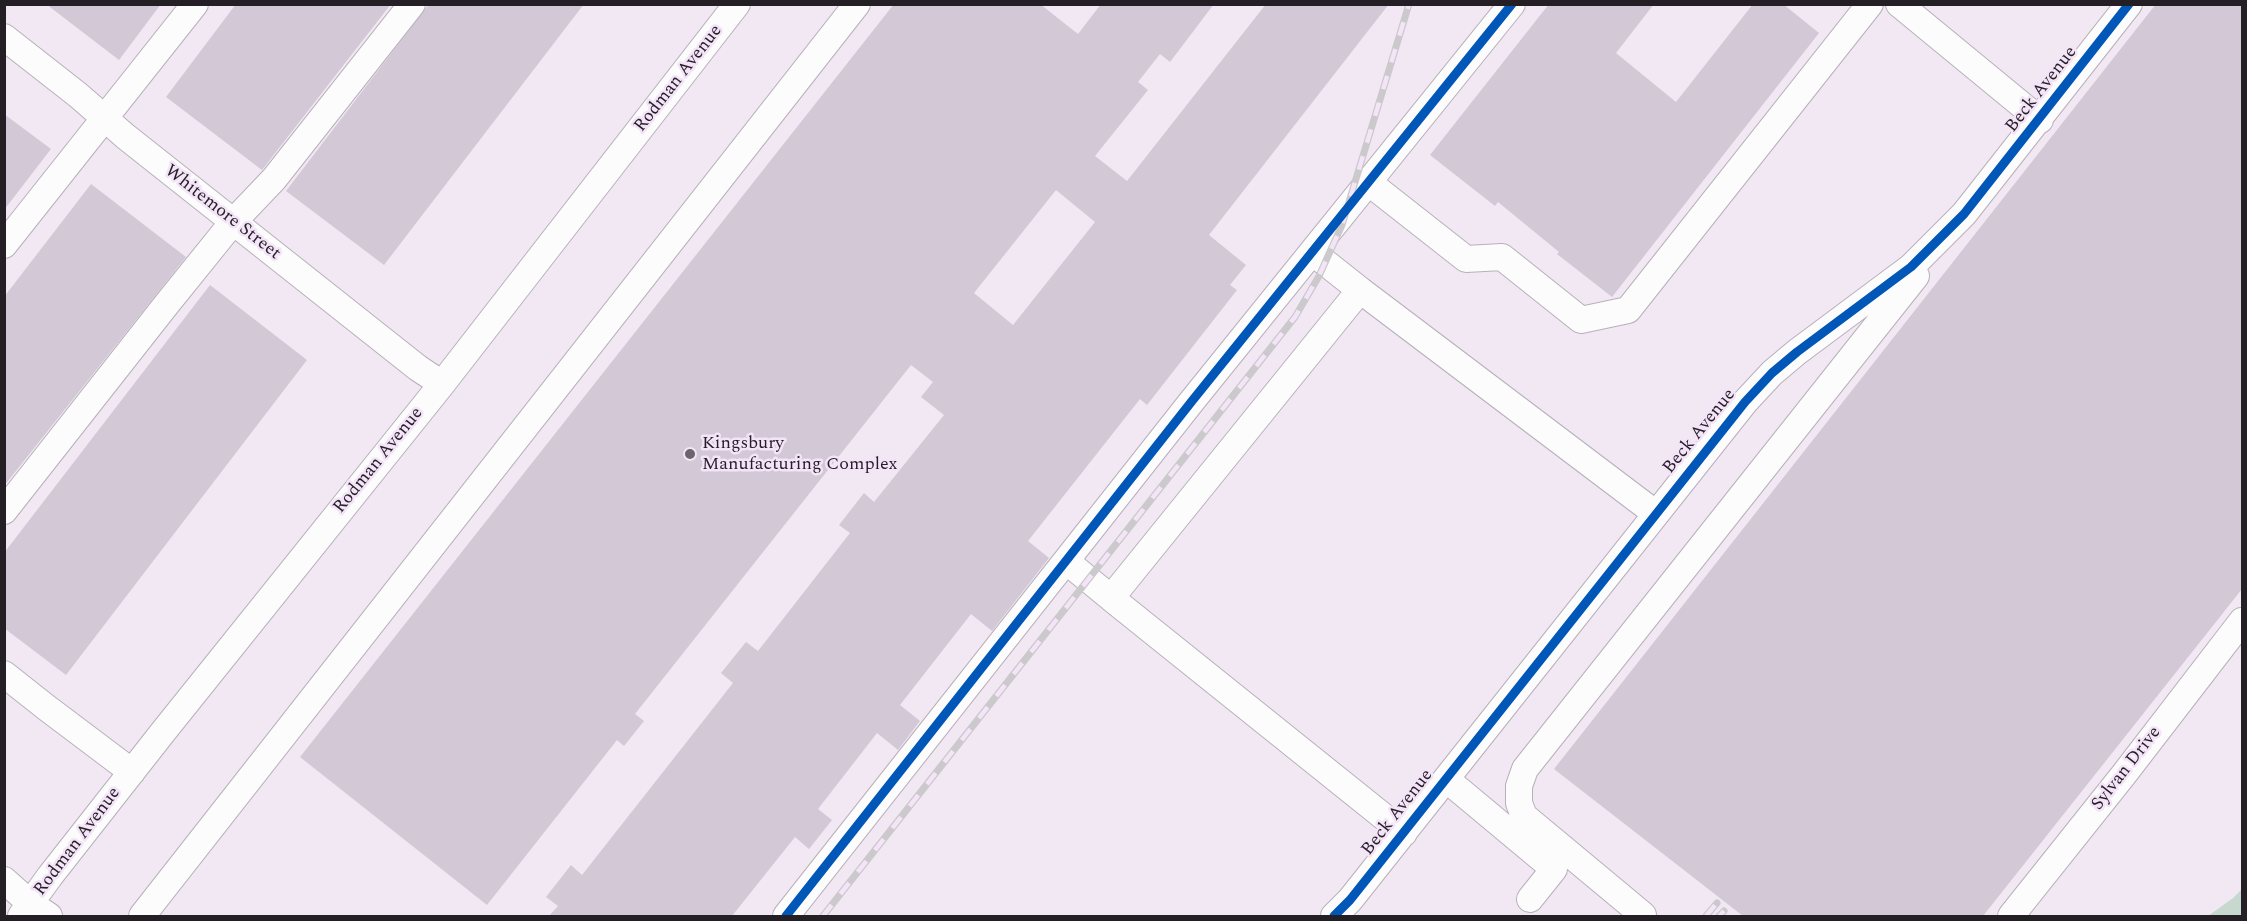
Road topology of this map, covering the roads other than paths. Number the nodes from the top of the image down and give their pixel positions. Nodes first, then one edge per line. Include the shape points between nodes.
1 (195, 4) edge
2 (412, 4) edge
3 (736, 4) edge
4 (857, 4) edge
5 (1512, 4) edge
6 (1870, 4) edge
7 (1899, 4) edge
8 (2129, 4) edge
9 (4, 37) edge
10 (105, 118) junction
11 (2040, 120) junction
12 (1368, 182) junction
13 (1964, 214) junction
14 (233, 222) junction
15 (4, 245) edge
16 (1312, 252) junction
17 (1360, 290) junction
18 (442, 384) junction
19 (4, 511) edge
20 (1656, 513) junction
21 (1066, 561) junction
22 (1111, 598) junction
23 (2242, 621) edge
24 (4, 674) edge
25 (132, 772) junction
26 (1446, 779) junction
27 (1404, 833) junction
28 (4, 880) edge
29 (1530, 899) dead end
30 (34, 912) edge
31 (142, 916) edge
32 (786, 916) edge
33 (1334, 916) edge
34 (1643, 916) edge
35 (2011, 916) edge

1 - 10 street
2 - 14 street via 274,179
3 - 18 street, Rodman Avenue
4 - 31 street
5 - 12 street
6 - 12 street via 1628,310 1581,320 1502,257 1466,259
7 - 11 street
8 - 11 street, Beck Avenue
9 - 10 street, Whitemore Street
10 - 14 street, Whitemore Street
10 - 15 street
11 - 13 street, Beck Avenue
12 - 16 street
13 - 20 street, Beck Avenue via 1911,267 1772,373
13 - 34 street via 1525,769 1519,786 1524,816
14 - 18 street, Whitemore Street
14 - 19 street
16 - 17 street
16 - 21 street
17 - 20 street
17 - 22 street
18 - 25 street, Rodman Avenue
20 - 26 street, Beck Avenue
21 - 22 street
21 - 32 street
22 - 27 street
23 - 35 street, Sylvan Drive
24 - 25 street
25 - 30 street, Rodman Avenue via 50,876
26 - 27 street, Beck Avenue
26 - 29 street via 1554,869
27 - 33 street, Beck Avenue
28 - 30 street

